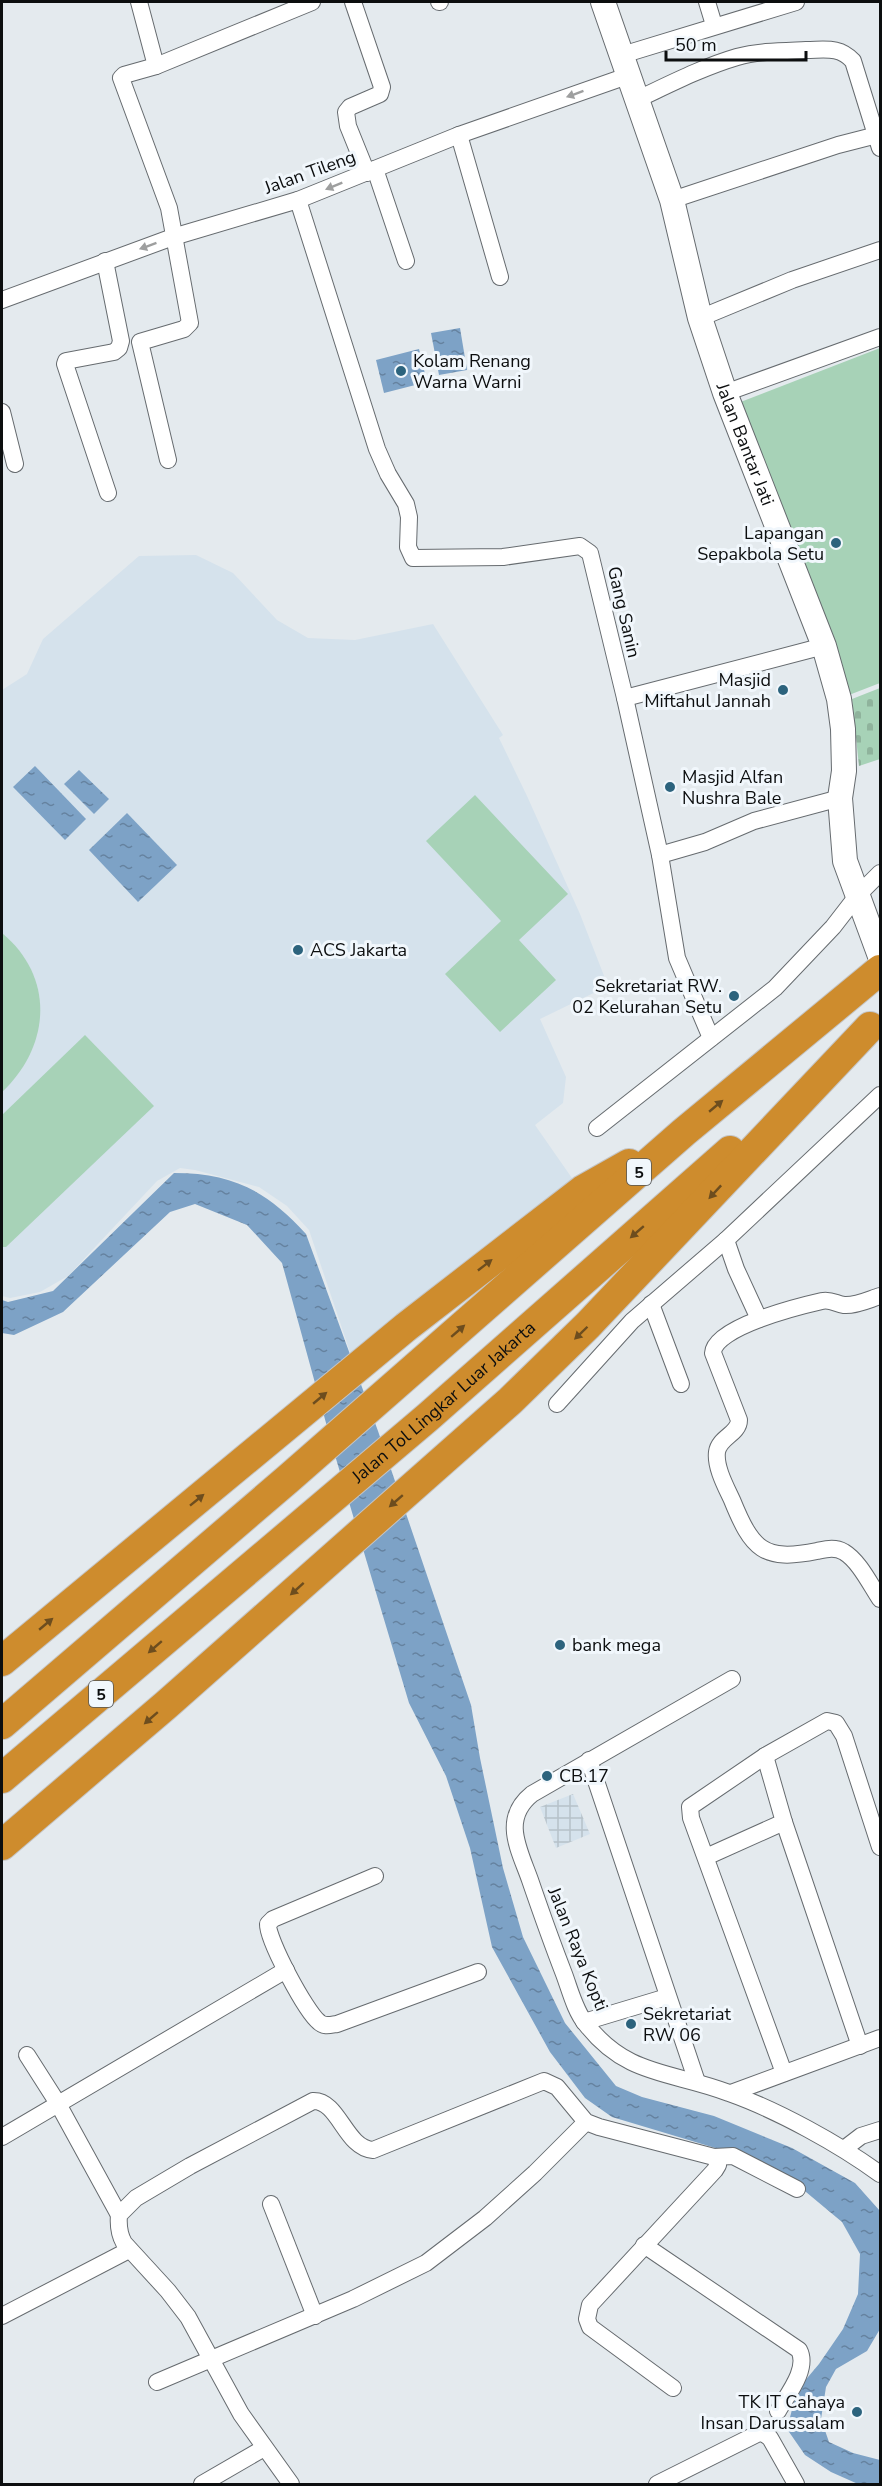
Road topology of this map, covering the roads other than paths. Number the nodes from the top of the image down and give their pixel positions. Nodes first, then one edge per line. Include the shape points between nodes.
1 (139, 2) edge
2 (312, 2) edge
3 (353, 2) edge
4 (603, 2) edge
5 (707, 2) edge
6 (796, 2) edge
7 (714, 25) junction
8 (626, 65) junction
9 (156, 66) junction
10 (638, 99) junction
11 (459, 135) junction
12 (879, 142) edge
13 (371, 171) junction
14 (298, 200) junction
15 (672, 200) junction
16 (173, 237) junction
17 (880, 250) edge
18 (105, 261) junction
19 (406, 261) dead end
20 (500, 277) dead end
21 (2, 300) edge
22 (700, 318) junction
23 (880, 337) edge
24 (725, 393) junction
25 (2, 412) edge
26 (168, 460) dead end
27 (15, 464) dead end
28 (108, 493) dead end
29 (824, 646) junction
30 (625, 698) junction
31 (840, 798) junction
32 (660, 855) junction
33 (880, 873) edge
34 (857, 896) junction
35 (880, 956) edge
36 (880, 970) edge
37 (875, 1022) edge
38 (711, 1038) junction
39 (880, 1095) edge
40 (597, 1128) dead end
41 (684, 1132) junction
42 (726, 1240) junction
43 (880, 1296) edge
44 (651, 1304) junction
45 (759, 1319) junction
46 (681, 1384) dead end
47 (557, 1404) dead end
48 (880, 1599) edge
49 (2, 1661) edge
50 (732, 1679) dead end
51 (2, 1724) edge
52 (765, 1756) junction
53 (590, 1760) junction
54 (2, 1778) edge
55 (784, 1822) junction
56 (2, 1845) edge
57 (880, 1847) edge
58 (706, 1857) junction
59 (375, 1876) dead end
60 (286, 1971) junction
61 (478, 1972) dead end
62 (667, 1997) junction
63 (584, 2022) junction
64 (880, 2038) edge
65 (860, 2046) junction
66 (27, 2055) dead end
67 (784, 2073) junction
68 (697, 2082) junction
69 (731, 2093) junction
70 (57, 2102) junction
71 (586, 2122) junction
72 (880, 2130) edge
73 (2, 2137) edge
74 (844, 2150) junction
75 (714, 2157) junction
76 (880, 2174) edge
77 (797, 2189) dead end
78 (271, 2204) dead end
79 (119, 2215) junction
80 (644, 2245) junction
81 (129, 2250) junction
82 (2, 2316) edge
83 (315, 2316) junction
84 (211, 2357) junction
85 (158, 2382) dead end
86 (673, 2388) dead end
87 (778, 2411) dead end
88 (264, 2448) junction
89 (202, 2484) edge
90 (291, 2484) edge
91 (657, 2484) edge
92 (796, 2484) edge

1 - 9 street
2 - 9 street
3 - 13 street via 382,87 380,94 346,112 348,126
4 - 8 street, Jalan Bantar Jati
5 - 7 street
6 - 7 street, Jalan Tileng
7 - 8 street, Jalan Tileng
8 - 10 street, Jalan Bantar Jati
8 -> 11 street, Jalan Tileng
9 - 16 street via 124,75 121,81 169,208
10 - 12 street via 738,57 835,49 853,61
10 - 15 street, Jalan Bantar Jati
11 - 13 street, Jalan Tileng
11 - 20 street
12 - 15 street via 838,145
13 -> 14 street, Jalan Tileng
13 - 19 street
14 - 16 street, Jalan Tileng
14 - 30 street, Gang Sanin via 378,449 406,504 409,551 413,558 503,556 580,546 590,553
15 - 22 street, Jalan Bantar Jati
16 -> 18 street, Jalan Tileng
16 - 26 street via 190,323 184,329 140,342
17 - 22 street via 792,280
18 - 21 street, Jalan Tileng
18 - 28 street via 121,341 119,348 65,364
22 - 24 street, Jalan Bantar Jati
23 - 24 street
24 - 29 street, Jalan Bantar Jati
25 - 27 street
29 - 30 street
29 - 31 street, Jalan Bantar Jati via 843,729
30 - 32 street, Gang Sanin
31 - 32 street via 754,822
31 - 34 street, Jalan Bantar Jati via 844,855
32 - 38 street, Gang Sanin via 677,958
33 - 34 street
34 - 35 street, Jalan Bantar Jati
34 - 38 street via 775,988
41 -> 36 highway, 5
37 -> 54 highway, Jalan Tol Lingkar Luar Jakarta / 5 via 428,1417
37 -> 56 highway via 588,1326 510,1401
38 - 40 street
39 - 42 street
49 -> 41 highway via 406,1327 583,1190
51 -> 41 highway, 5
42 - 44 street
42 - 45 street
43 - 45 street via 849,1305 824,1300
44 - 46 street
44 - 47 street
45 - 48 street via 728,1334 713,1348 740,1420 717,1451 718,1467 732,1502 747,1532 761,1548 782,1556 831,1548 842,1551
50 - 53 street, Jalan Raya Kopti
52 - 55 street
52 - 57 street via 827,1721 836,1723 844,1736
52 - 58 street via 690,1807
53 - 62 street
53 - 63 street, Jalan Raya Kopti via 532,1794 517,1810 514,1820 525,1867
55 - 58 street
55 - 65 street
58 - 67 street
59 - 60 street via 270,1921 269,1933
60 - 61 street via 315,2019 328,2026
60 - 70 street
62 - 63 street
62 - 68 street
63 - 68 street, Jalan Raya Kopti via 606,2047 627,2061
64 - 65 street
65 - 67 street
66 - 70 street
67 - 69 street
68 - 69 street, Jalan Raya Kopti
69 - 74 street, Jalan Raya Kopti
70 - 73 street
70 - 79 street
71 - 75 street
71 - 79 street via 557,2087 544,2081 368,2150 356,2142 325,2104 313,2101 190,2166 136,2198
71 - 83 street via 494,2211 426,2263
72 - 74 street via 861,2136
74 - 76 street, Jalan Raya Kopti
75 - 77 street via 734,2156
75 - 80 street via 718,2165 715,2170
78 - 83 street
79 - 81 street via 120,2236
80 - 86 street via 590,2305 587,2319 590,2327
80 - 87 street via 799,2350 803,2359 801,2369
81 - 82 street
81 - 84 street via 188,2317
83 - 84 street
84 - 85 street
84 - 88 street
88 - 89 street
88 - 90 street
91 - 92 street via 761,2432 768,2435

